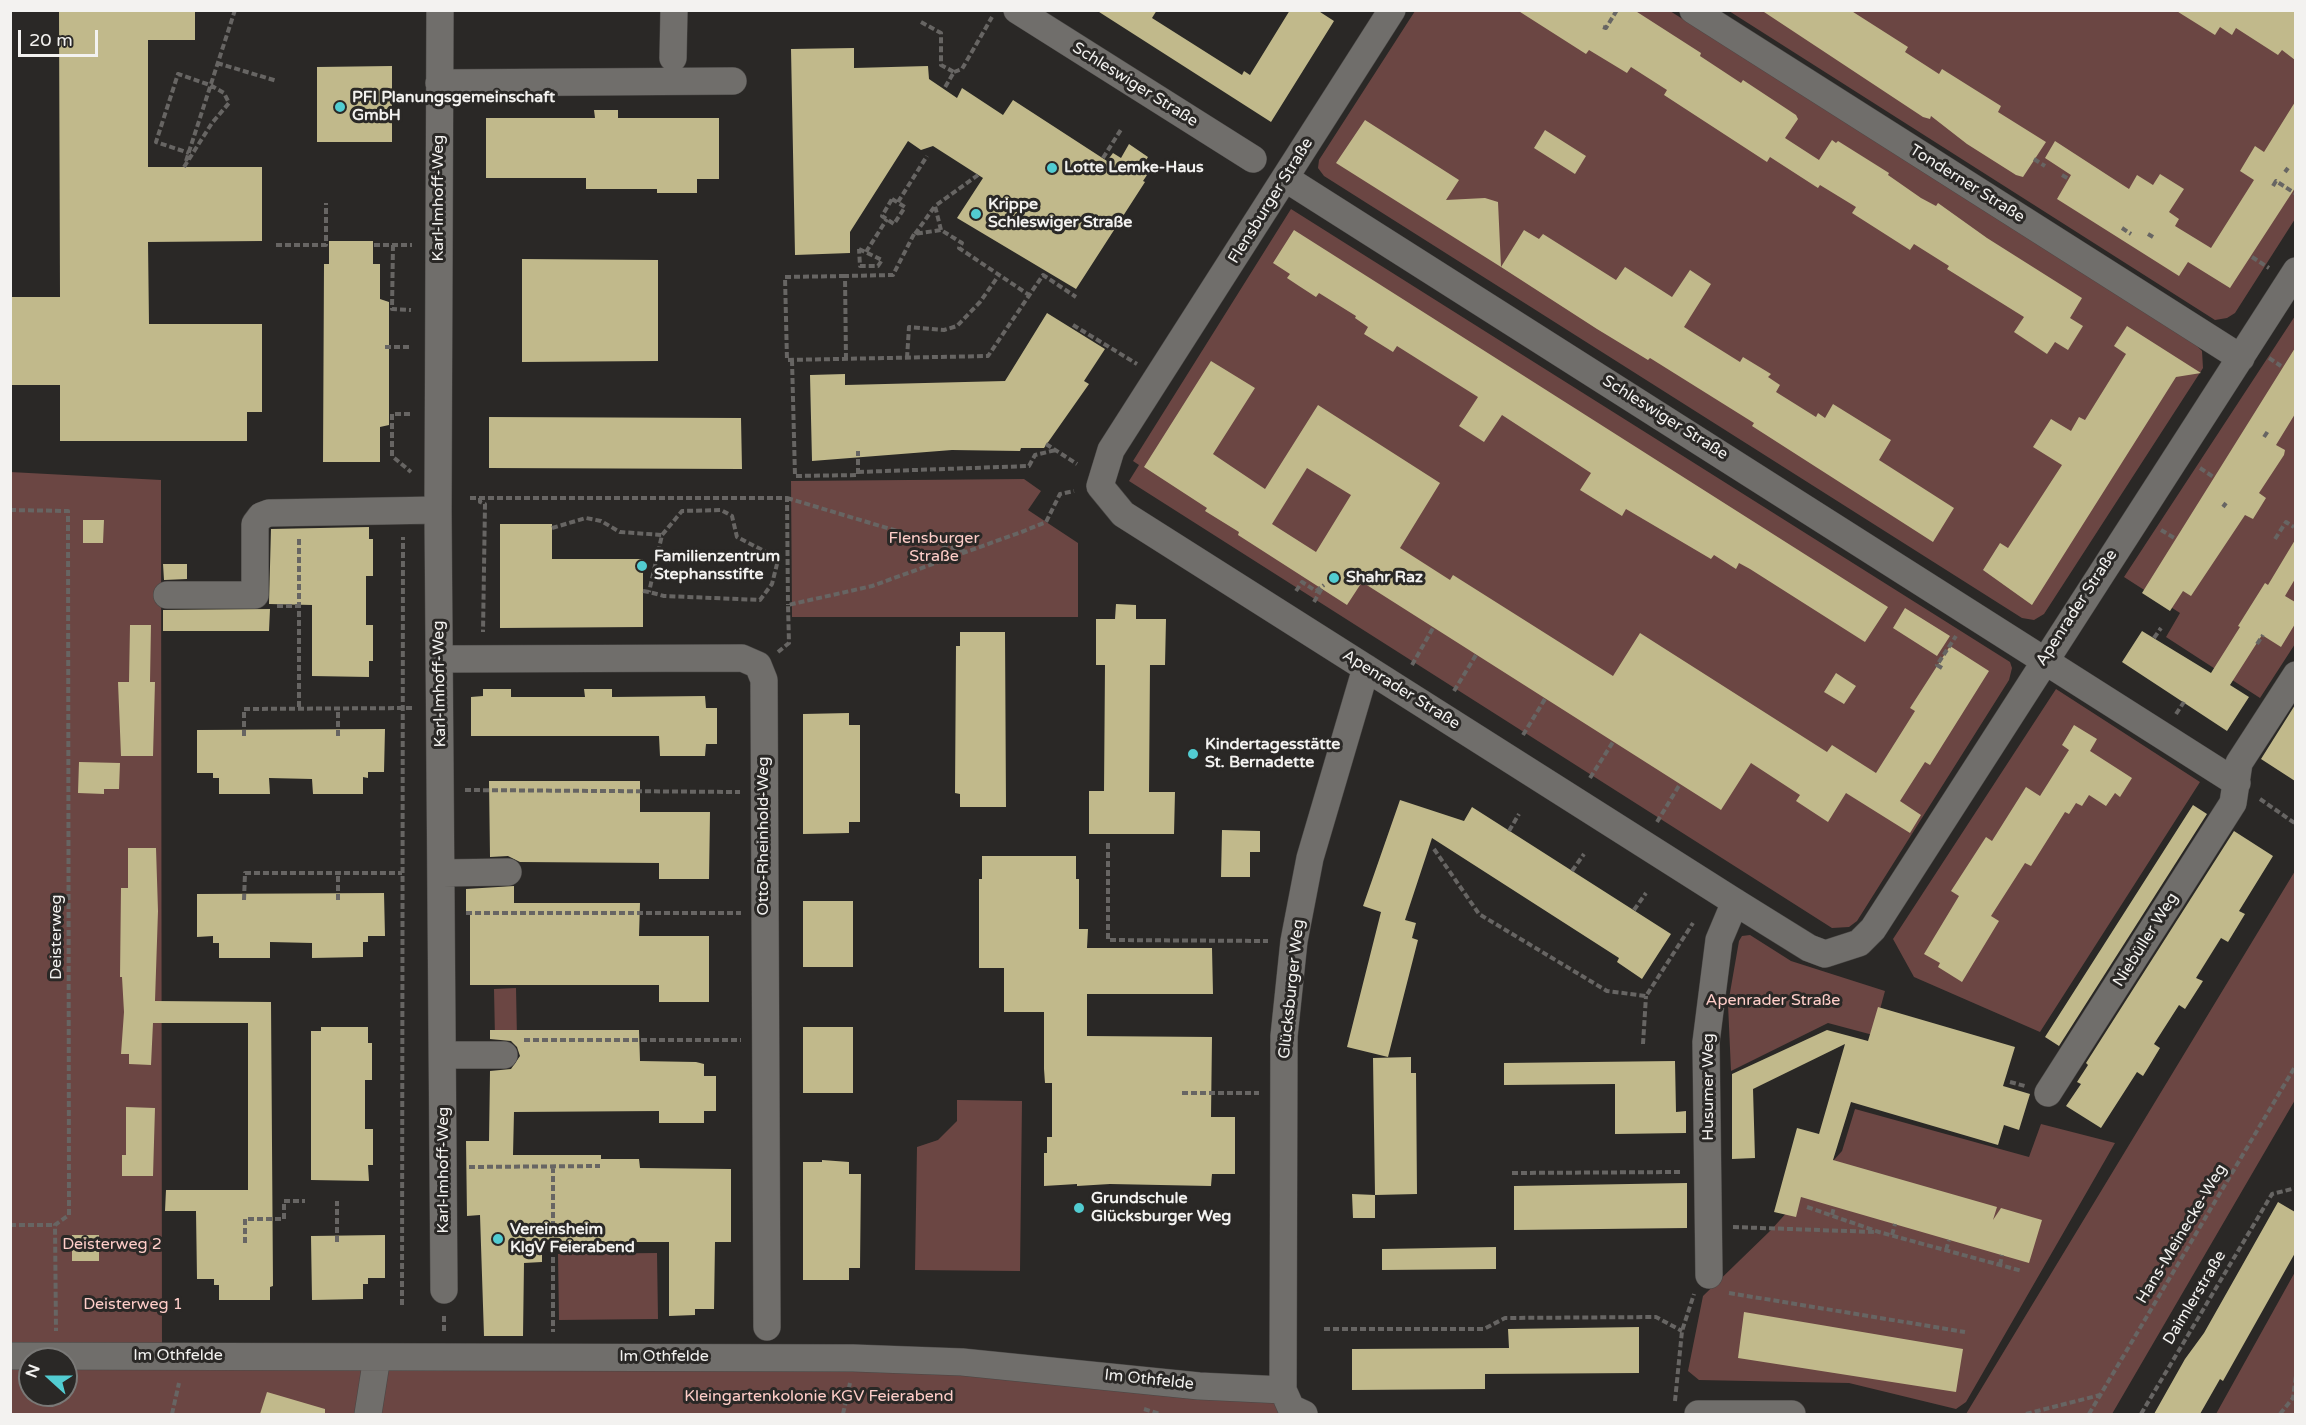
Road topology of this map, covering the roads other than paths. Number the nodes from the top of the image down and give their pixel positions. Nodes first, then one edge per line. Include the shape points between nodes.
1 (440, 10) edge
2 (674, 10) edge
3 (1017, 10) edge
4 (1392, 10) edge
5 (1693, 10) edge
6 (673, 58) dead end
7 (733, 81) dead end
8 (439, 83) junction
9 (1253, 159) dead end
10 (1285, 178) junction
11 (2284, 270) edge
12 (2241, 358) junction
13 (1100, 486) joint
14 (438, 510) junction
15 (167, 595) dead end
16 (440, 659) junction
17 (2044, 660) junction
18 (1366, 668) junction
19 (2295, 675) edge
20 (2237, 783) junction
21 (508, 872) dead end
22 (442, 873) junction
23 (1736, 902) junction
24 (511, 1048) road end
25 (443, 1055) junction
26 (2048, 1093) dead end
27 (1715, 1283) road end
28 (444, 1290) road end
29 (767, 1327) dead end
30 (10, 1356) edge
31 (377, 1357) junction
32 (1283, 1390) junction
33 (368, 1414) edge
34 (1304, 1414) edge
35 (1698, 1414) edge
36 (1792, 1414) edge

1 - 8 street, Karl-Imhoff-Weg
2 - 6 street
3 - 9 street, Schleswiger Straße
4 - 10 street, Flensburger Straße
5 - 12 street, Tonderner Straße
7 - 8 street
8 - 14 street, Karl-Imhoff-Weg
10 - 13 street, Flensburger Straße via 1111,450
10 - 17 street, Schleswiger Straße
11 - 12 street, Apenrader Straße
12 - 17 street, Apenrader Straße
13 - 18 street, Apenrader Straße via 1123,514
14 - 15 street via 269,513 255,524 255,595
14 - 16 street, Karl-Imhoff-Weg
16 - 22 street, Karl-Imhoff-Weg
16 - 29 street, Otto-Rheinhold-Weg via 742,658 758,665 764,680
17 - 20 street
17 - 23 street, Apenrader Straße via 1873,929 1859,943 1825,954
18 - 23 street, Apenrader Straße
18 - 32 street, Glücksburger Weg via 1310,858 1294,941 1284,1036
19 - 20 street, Niebüller Weg via 2239,763
20 - 26 street, Niebüller Weg via 2233,803
21 - 22 street
22 - 25 street, Karl-Imhoff-Weg
23 - 27 street, Husumer Weg via 1719,940 1706,1042 1709,1226
24 - 25 street
25 - 28 street, Karl-Imhoff-Weg
30 - 31 street, Im Othfelde
31 - 32 street, Im Othfelde via 767,1357 962,1362 1199,1386
31 - 33 street
32 - 34 street via 1291,1408
35 - 36 street

